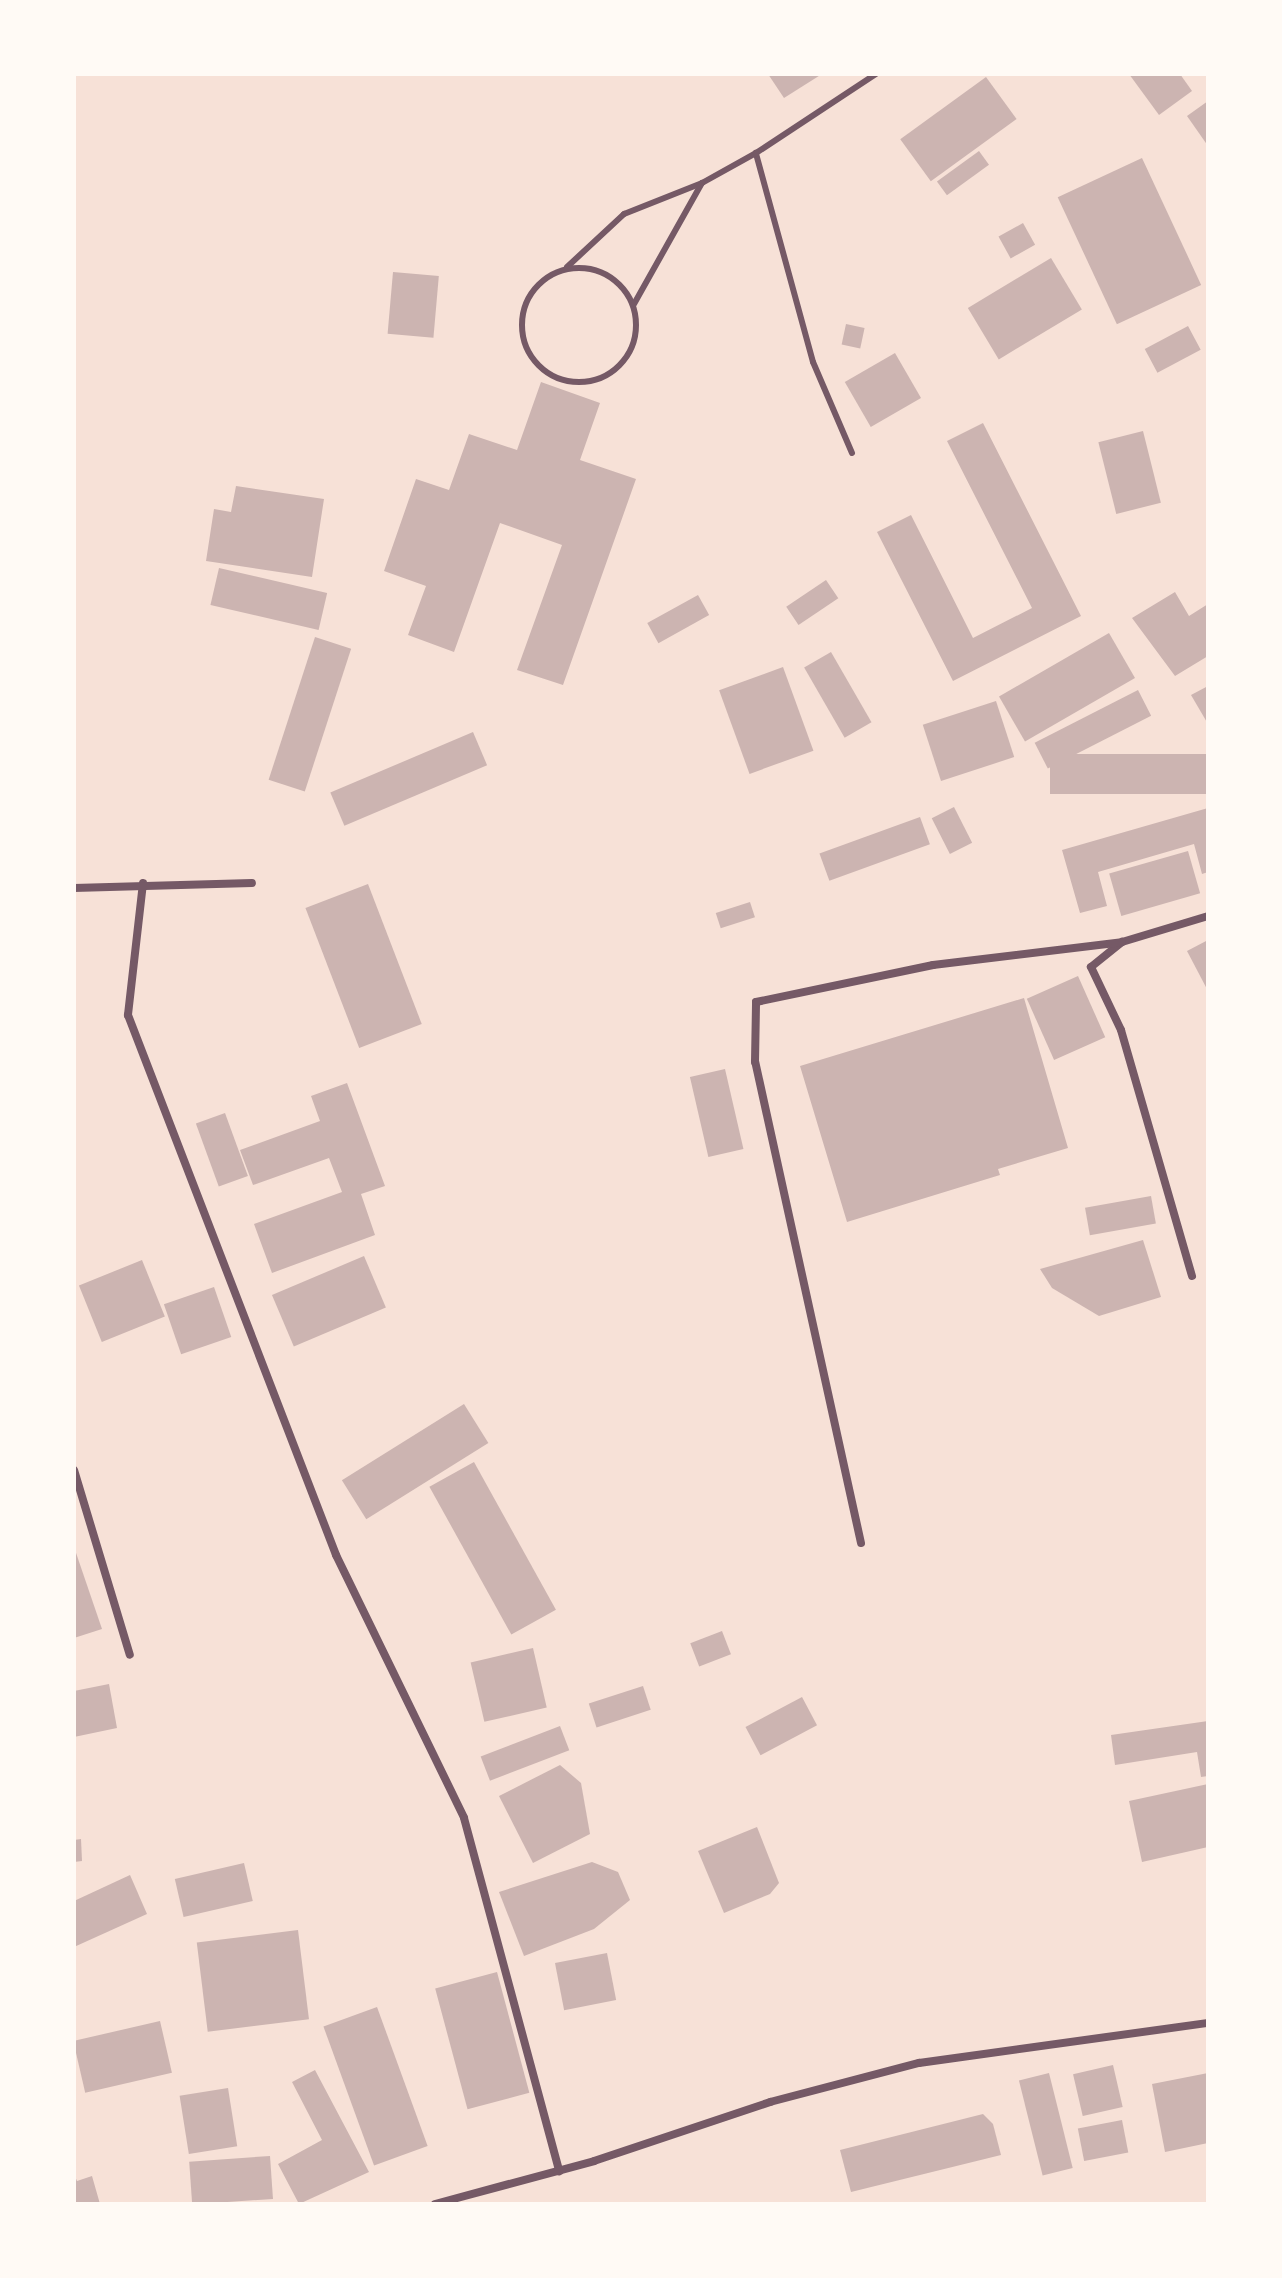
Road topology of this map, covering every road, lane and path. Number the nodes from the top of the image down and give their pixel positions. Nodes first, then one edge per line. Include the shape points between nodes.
1 (876, 74) edge
2 (756, 153) junction
3 (702, 183) junction
4 (567, 267) junction
5 (634, 304) junction
6 (852, 453) dead end
7 (143, 883) junction
8 (252, 883) dead end
9 (74, 888) edge
10 (1208, 916) edge
11 (1122, 942) junction
12 (1192, 1276) dead end
13 (74, 1470) edge
14 (861, 1543) dead end
15 (130, 1655) dead end
16 (1208, 2023) edge
17 (559, 2171) junction
18 (435, 2204) edge

1 - 2 lane
2 - 3 lane
2 - 6 lane via 813,362
3 - 4 lane via 624,214
3 - 5 lane
4 - 5 lane via 607,273
4 - 5 lane via 533,288 520,327 533,364 545,371 569,384 609,376 634,345
7 - 8 street
7 - 9 street
7 - 17 street via 128,1015 336,1555 464,1818
10 - 11 street
11 - 12 street via 1091,967 1121,1030
11 - 14 street via 933,965 756,1002 755,1062
13 - 15 street
16 - 17 street via 919,2063 770,2102
17 - 18 street

